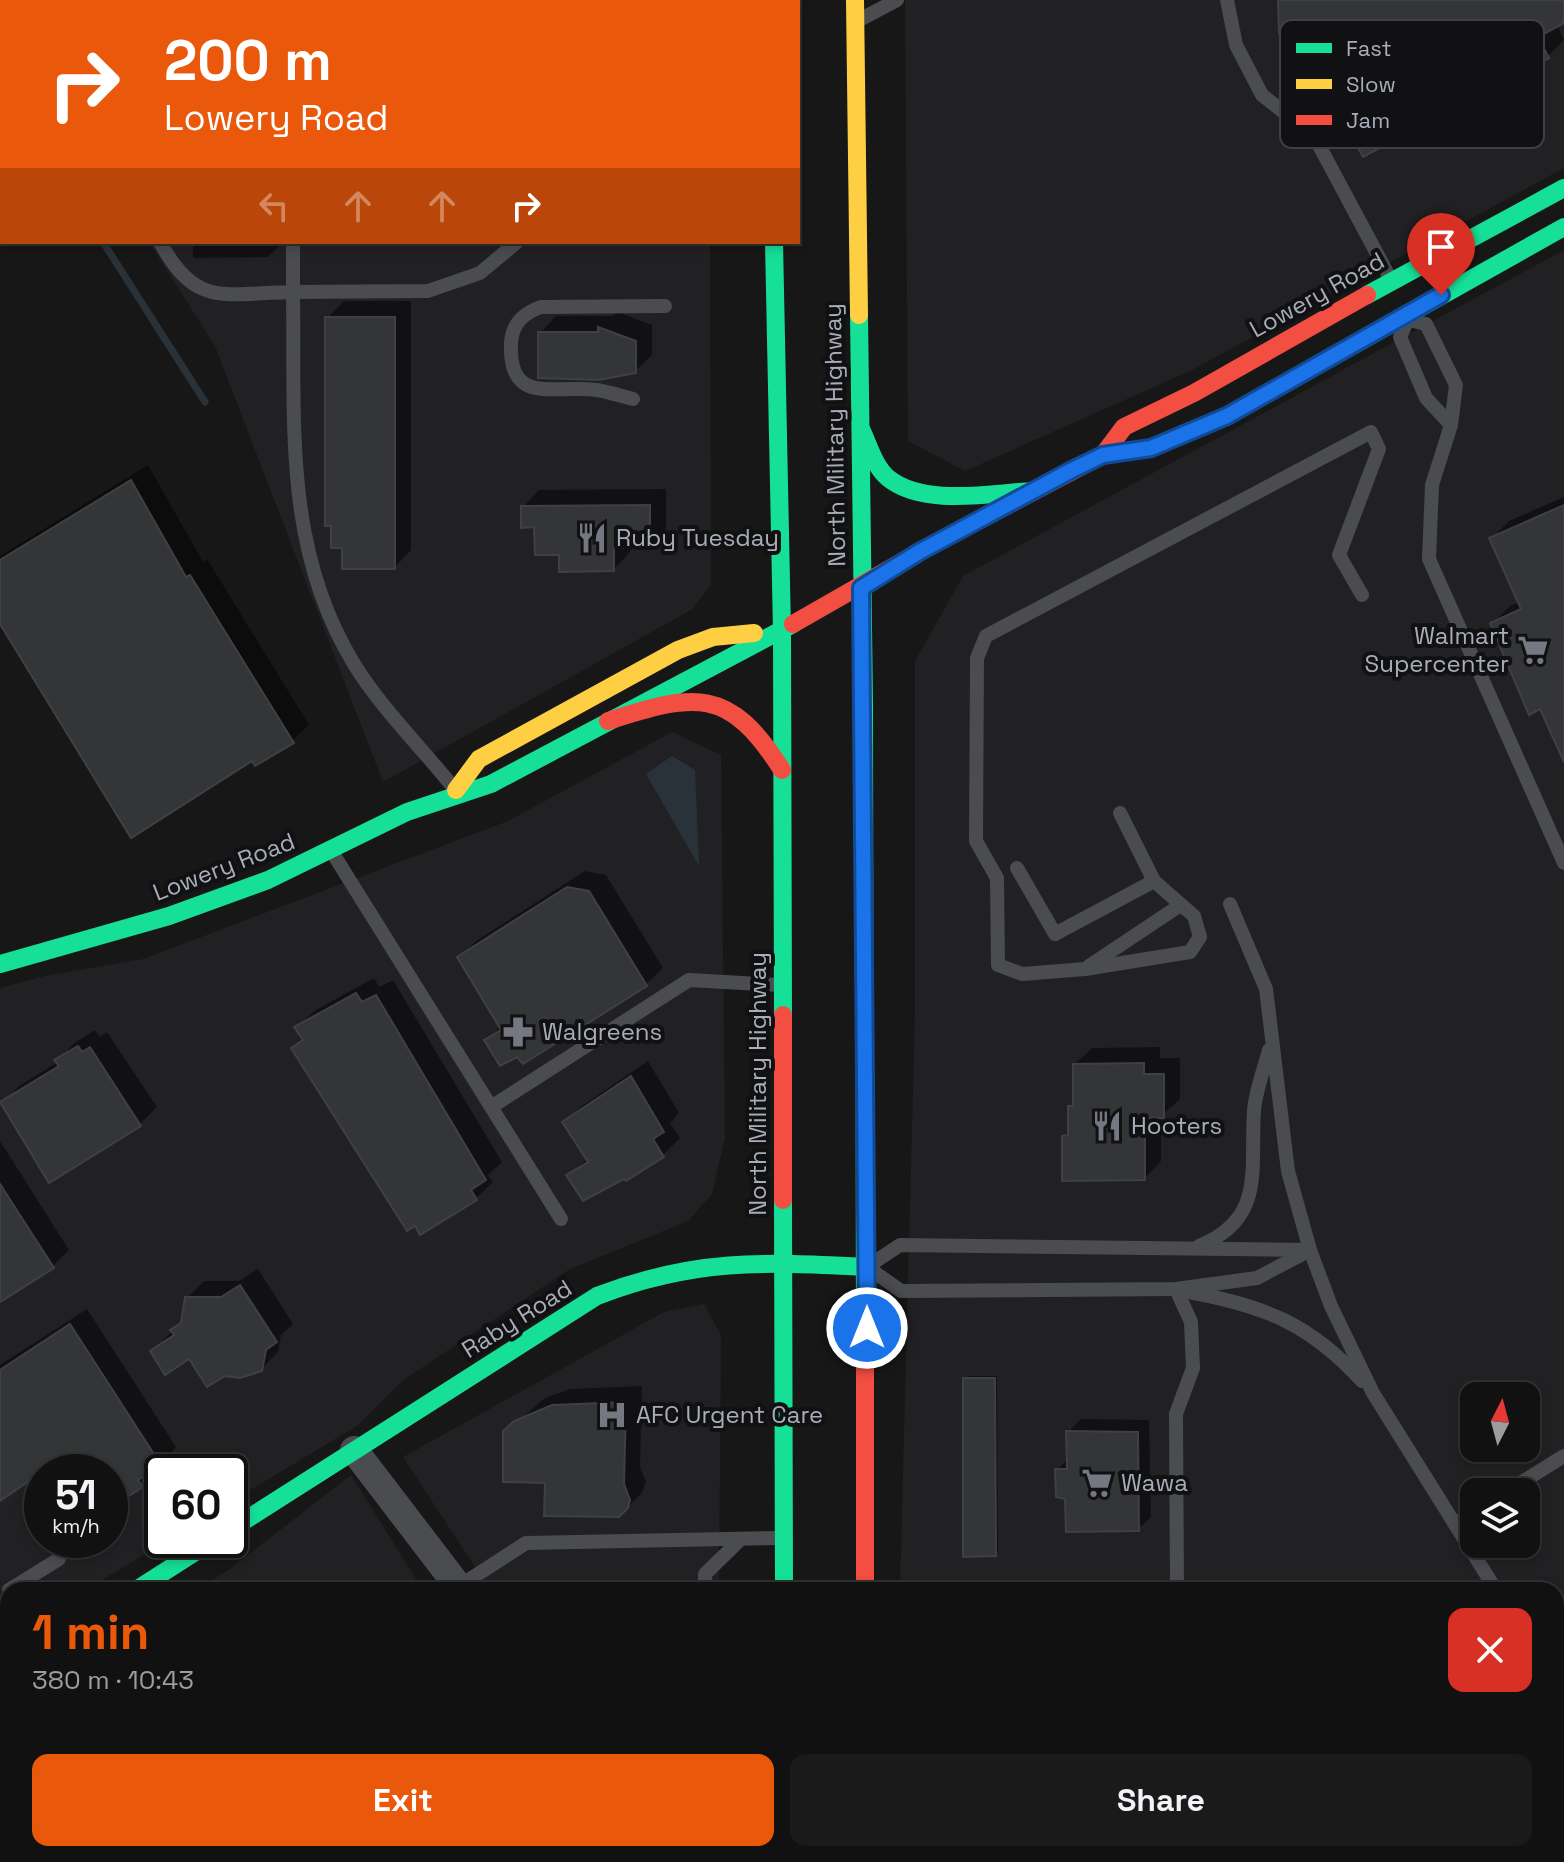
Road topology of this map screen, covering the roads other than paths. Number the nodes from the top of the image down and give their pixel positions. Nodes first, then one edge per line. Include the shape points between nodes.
1 (855, 0) edge
2 (897, 0) edge
3 (1227, 0) edge
4 (855, 22) junction
5 (1280, 109) edge
6 (1320, 148) edge
7 (1564, 188) edge
8 (1564, 227) edge
9 (161, 244) edge
10 (293, 244) edge
11 (515, 244) edge
12 (774, 244) edge
13 (293, 292) junction
14 (1401, 303) junction
15 (665, 306) dead end
16 (633, 399) dead end
17 (859, 425) junction
18 (1451, 425) junction
19 (1103, 455) junction
20 (1034, 491) junction
21 (861, 588) junction
22 (1362, 595) dead end
23 (782, 631) junction
24 (608, 721) junction
25 (782, 770) junction
26 (456, 790) junction
27 (1120, 813) dead end
28 (331, 851) junction
29 (1564, 863) edge
30 (1017, 868) dead end
31 (1154, 881) junction
32 (1230, 904) dead end
33 (1179, 906) junction
34 (0, 964) edge
35 (1085, 969) junction
36 (782, 985) junction
37 (1271, 1046) junction
38 (491, 1107) junction
39 (561, 1219) dead end
40 (1190, 1250) junction
41 (1310, 1250) junction
42 (783, 1263) junction
43 (867, 1267) junction
44 (1176, 1289) junction
45 (1373, 1393) junction
46 (354, 1450) junction
47 (1564, 1456) edge
48 (1529, 1478) edge
49 (248, 1518) edge
50 (1460, 1521) edge
51 (1455, 1524) junction
52 (784, 1538) junction
53 (741, 1539) junction
54 (186, 1558) edge
55 (59, 1559) dead end
56 (21, 1582) edge
57 (148, 1582) edge
58 (455, 1582) edge
59 (469, 1582) edge
60 (705, 1582) edge
61 (784, 1582) edge
62 (865, 1582) edge
63 (1177, 1582) edge
64 (1491, 1582) edge

1 - 4 street, North Military Highway
2 - 4 lane
3 - 5 lane via 1236,45 1262,95
4 - 17 street, North Military Highway
6 - 14 lane
7 - 14 street, Lowery Road
8 - 14 street, Lowery Road
9 - 13 lane via 183,278 197,288 214,293
10 - 13 lane
11 - 13 lane via 480,273 428,291
12 - 23 street, North Military Highway
13 - 26 lane via 296,488 320,593 355,666
14 - 18 lane via 1400,337 1426,398
14 - 18 lane via 1426,324 1456,385
14 - 19 street, Lowery Road via 1227,416 1151,448
14 - 19 street, Lowery Road via 1276,344 1124,427
15 - 16 lane via 541,307 527,312 514,328 512,365 519,381 535,389 596,390
17 - 20 street via 885,476 902,489
17 - 21 street, North Military Highway
18 - 29 lane via 1428,512 1432,571
19 - 20 street, Lowery Road
20 - 21 street, Lowery Road
21 - 23 street, Lowery Road
21 - 43 street, North Military Highway
22 - 35 lane via 1339,555 1379,449 1371,432 986,636 977,658 976,841 997,878 998,965 1022,974
23 - 24 street, Lowery Road
23 - 25 street, North Military Highway
23 - 26 street, Lowery Road via 713,637 678,650 479,759
24 - 25 street via 656,705 707,700 726,705 766,741
24 - 26 street, Lowery Road via 491,784
25 - 36 street, North Military Highway
26 - 28 street, Lowery Road
27 - 31 lane
28 - 34 street, Lowery Road via 196,907
28 - 38 lane
30 - 31 lane via 1055,934
31 - 33 lane
32 - 37 lane via 1266,989
33 - 35 lane
33 - 35 lane via 1194,916 1200,937 1190,952
36 - 38 lane via 689,980
36 - 42 street, North Military Highway
37 - 40 lane via 1254,1107 1249,1200 1220,1238
37 - 41 lane via 1288,1171
38 - 39 lane
40 - 41 lane
40 - 43 lane via 900,1245
41 - 44 lane via 1257,1278
41 - 45 lane
42 - 43 street, Raby Road
42 - 46 street, Raby Road via 708,1262 597,1296
42 - 52 street, North Military Highway
43 - 44 lane via 901,1291
43 - 62 street, North Military Highway
44 - 45 lane via 1227,1299 1295,1324 1330,1347
44 - 63 lane via 1191,1322 1193,1368 1176,1414
45 - 51 lane
46 - 49 street, Raby Road
46 - 58 street
47 - 48 lane
50 - 51 lane
51 - 64 lane
52 - 53 lane
52 - 61 street, North Military Highway
53 - 59 lane via 526,1543
53 - 60 lane via 705,1574
54 - 57 street
55 - 56 lane

